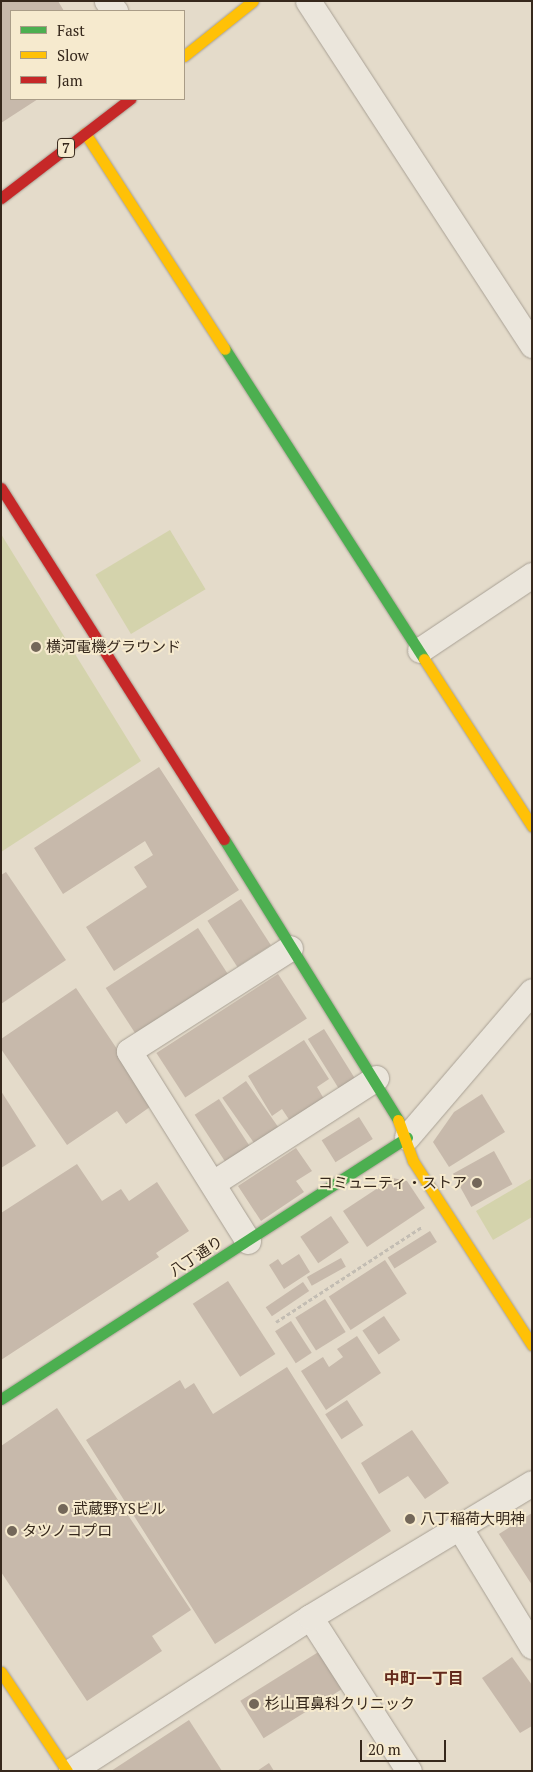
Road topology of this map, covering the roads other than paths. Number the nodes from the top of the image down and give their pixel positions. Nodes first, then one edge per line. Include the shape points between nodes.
1 (253, 1) edge
2 (308, 1) edge
3 (185, 55) edge
4 (129, 100) edge
5 (85, 133) junction
6 (1, 198) edge
7 (531, 342) edge
8 (1, 488) edge
9 (532, 575) edge
10 (420, 650) junction
11 (532, 826) edge
12 (290, 948) junction
13 (531, 993) edge
14 (376, 1078) junction
15 (407, 1137) junction
16 (212, 1183) junction
17 (248, 1241) junction
18 (532, 1345) edge
19 (1, 1399) edge
20 (532, 1483) edge
21 (458, 1526) junction
22 (310, 1616) junction
23 (532, 1646) edge
24 (1, 1672) edge
25 (67, 1771) edge
26 (71, 1771) edge
27 (409, 1771) edge

1 - 3 street
2 - 7 street
4 - 5 street, 7
5 - 6 street, 7
5 - 10 street
8 - 12 street via 162,736
9 - 10 street
10 - 11 street
12 - 14 street
12 - 16 street via 129,1051
13 - 15 street
14 - 15 street
14 - 16 street
15 - 17 street, 八丁通り
15 - 18 street via 413,1161
16 - 17 street
17 - 19 street, 八丁通り
20 - 21 street
21 - 22 street
21 - 23 street
22 - 26 street
22 - 27 street
24 - 25 street

